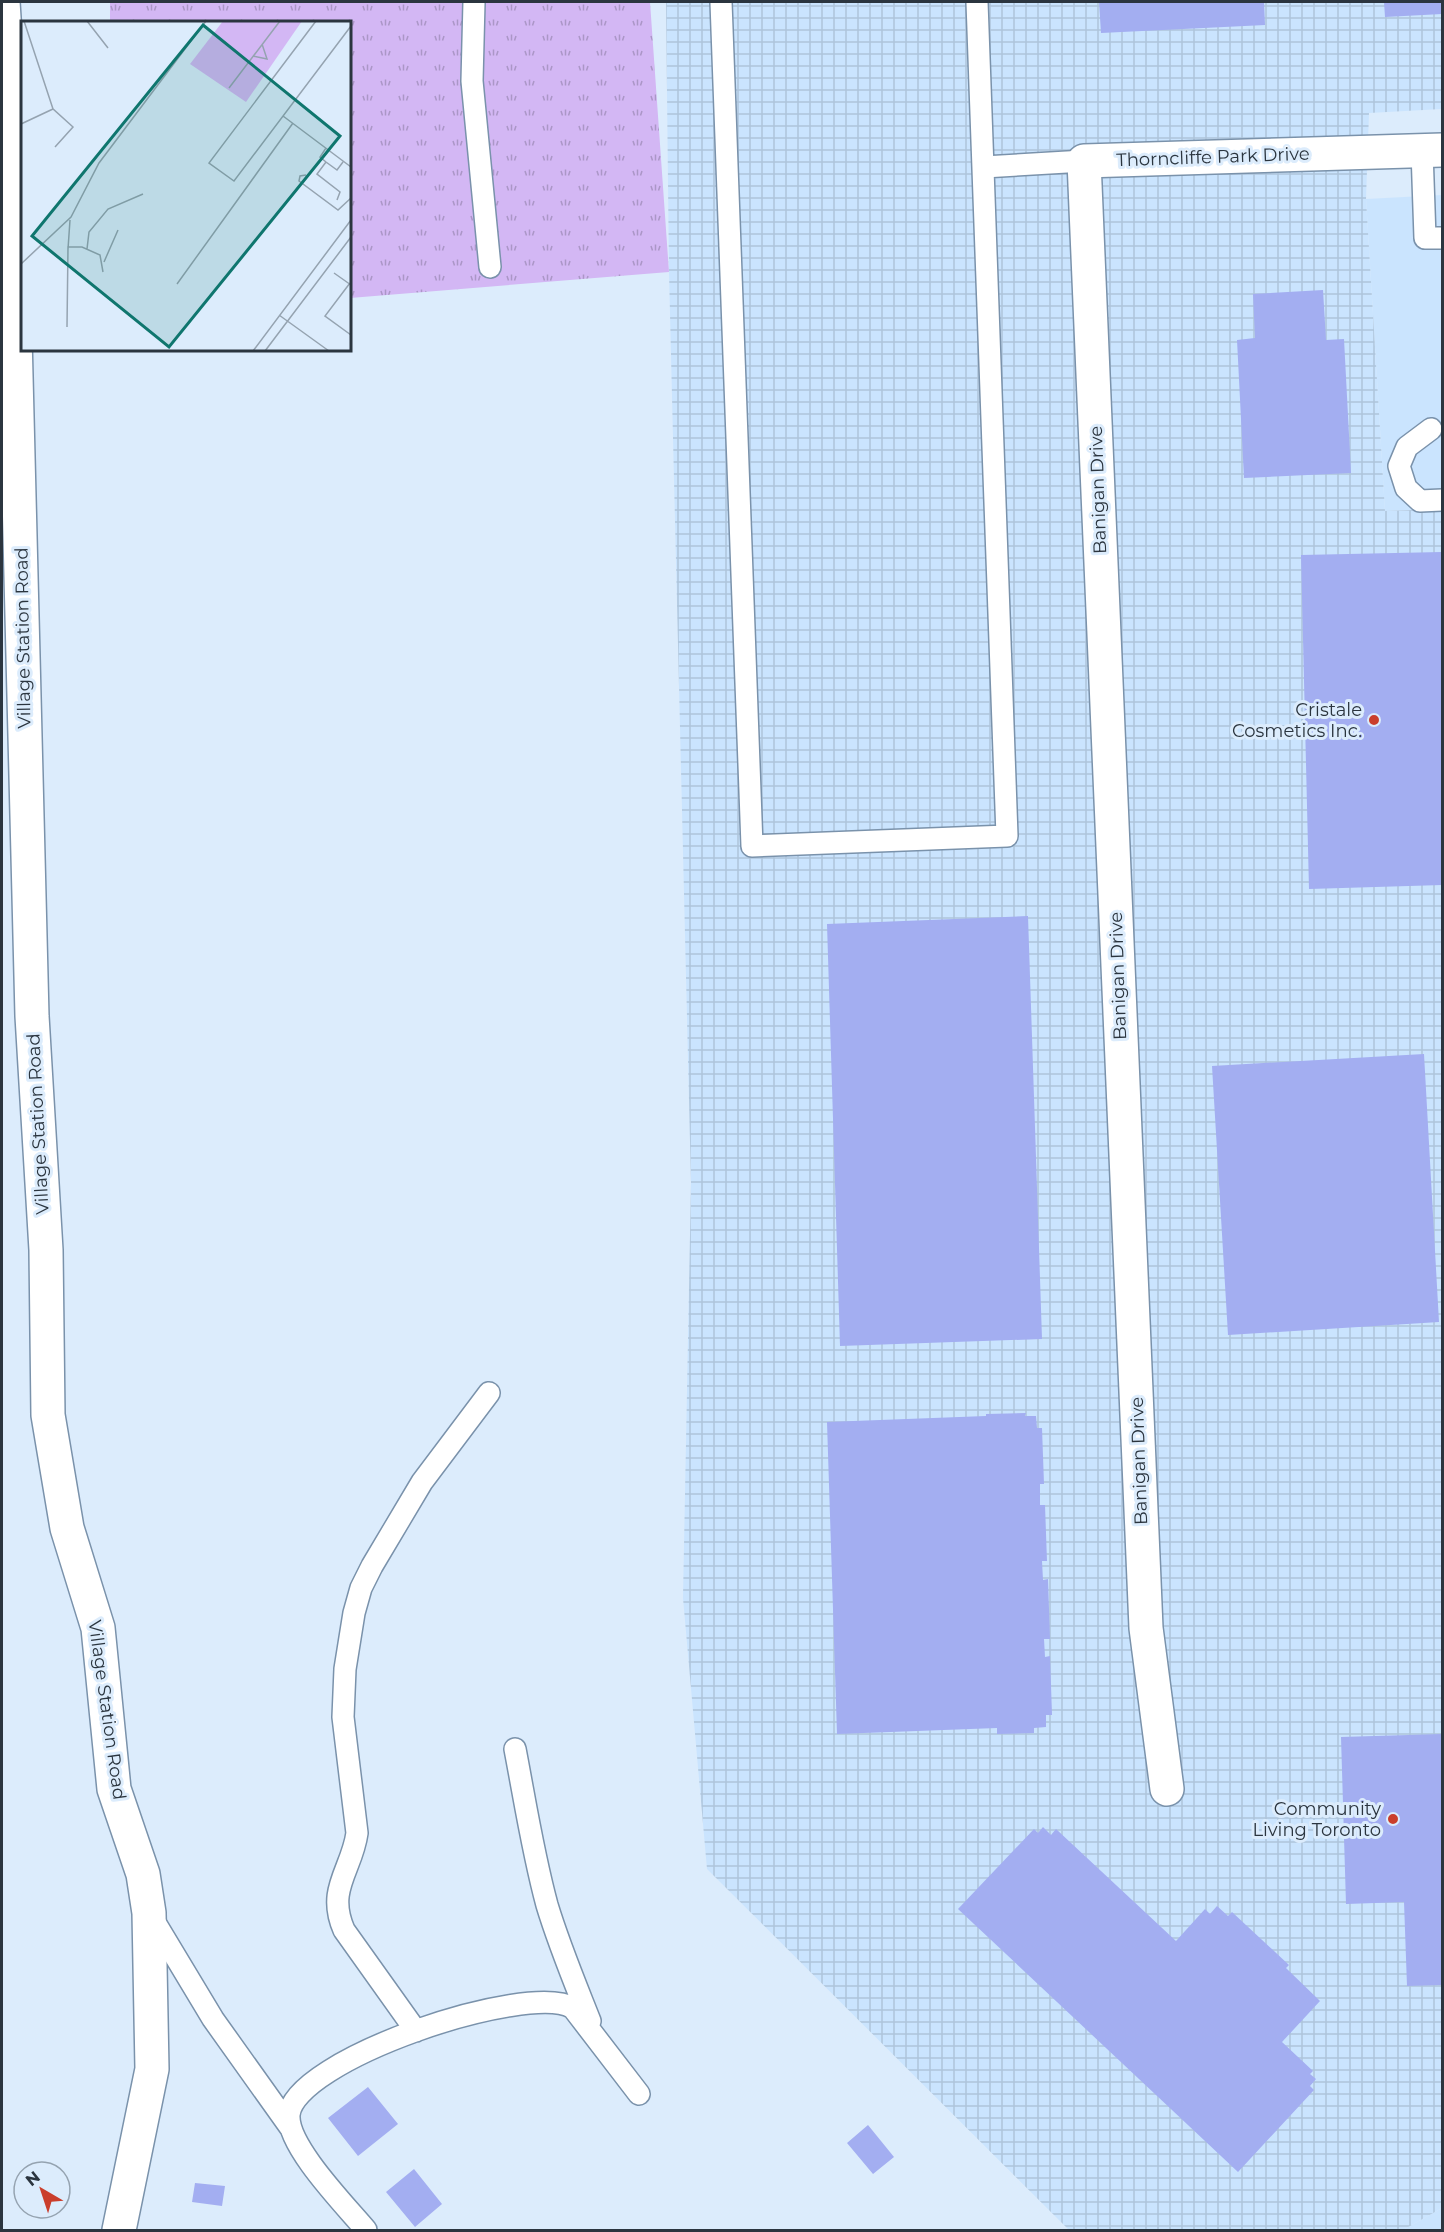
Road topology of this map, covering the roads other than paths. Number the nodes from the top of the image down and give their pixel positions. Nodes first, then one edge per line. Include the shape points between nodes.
1 (3, 2) edge
2 (474, 2) edge
3 (721, 2) edge
4 (977, 2) edge
5 (1432, 151) edge
6 (1084, 161) junction
7 (984, 167) junction
8 (1443, 238) edge
9 (490, 267) dead end
10 (1431, 429) dead end
11 (1443, 500) edge
12 (489, 1393) dead end
13 (515, 1749) dead end
14 (1167, 1789) dead end
15 (149, 1913) junction
16 (416, 2031) junction
17 (598, 2042) junction
18 (639, 2094) dead end
19 (290, 2127) junction
20 (119, 2230) edge
21 (366, 2230) edge

1 - 15 street, Village Station Road via 9,96 32,1016 46,1250 48,1415 67,1528 98,1628 114,1789 143,1874
2 - 9 lane via 472,81
3 - 7 lane via 752,846 1007,836
4 - 7 lane
5 - 6 street, Thorncliffe Park Drive
5 - 8 lane via 1425,238
6 - 7 lane, Thorncliffe Park Drive
6 - 14 street, Banigan Drive via 1146,1628
10 - 11 lane via 1407,447 1399,466 1406,488 1420,501
12 - 16 lane via 428,1473 372,1566 354,1613 345,1669 344,1717 357,1833 340,1879 338,1913 344,1930
13 - 17 lane via 547,1905
15 - 19 lane via 213,2019
15 - 20 street, Village Station Road via 152,2069
16 - 17 lane via 500,2007 562,2004 573,2008
16 - 19 lane via 378,2045 313,2082 294,2099
17 - 18 lane
19 - 21 lane via 308,2160

